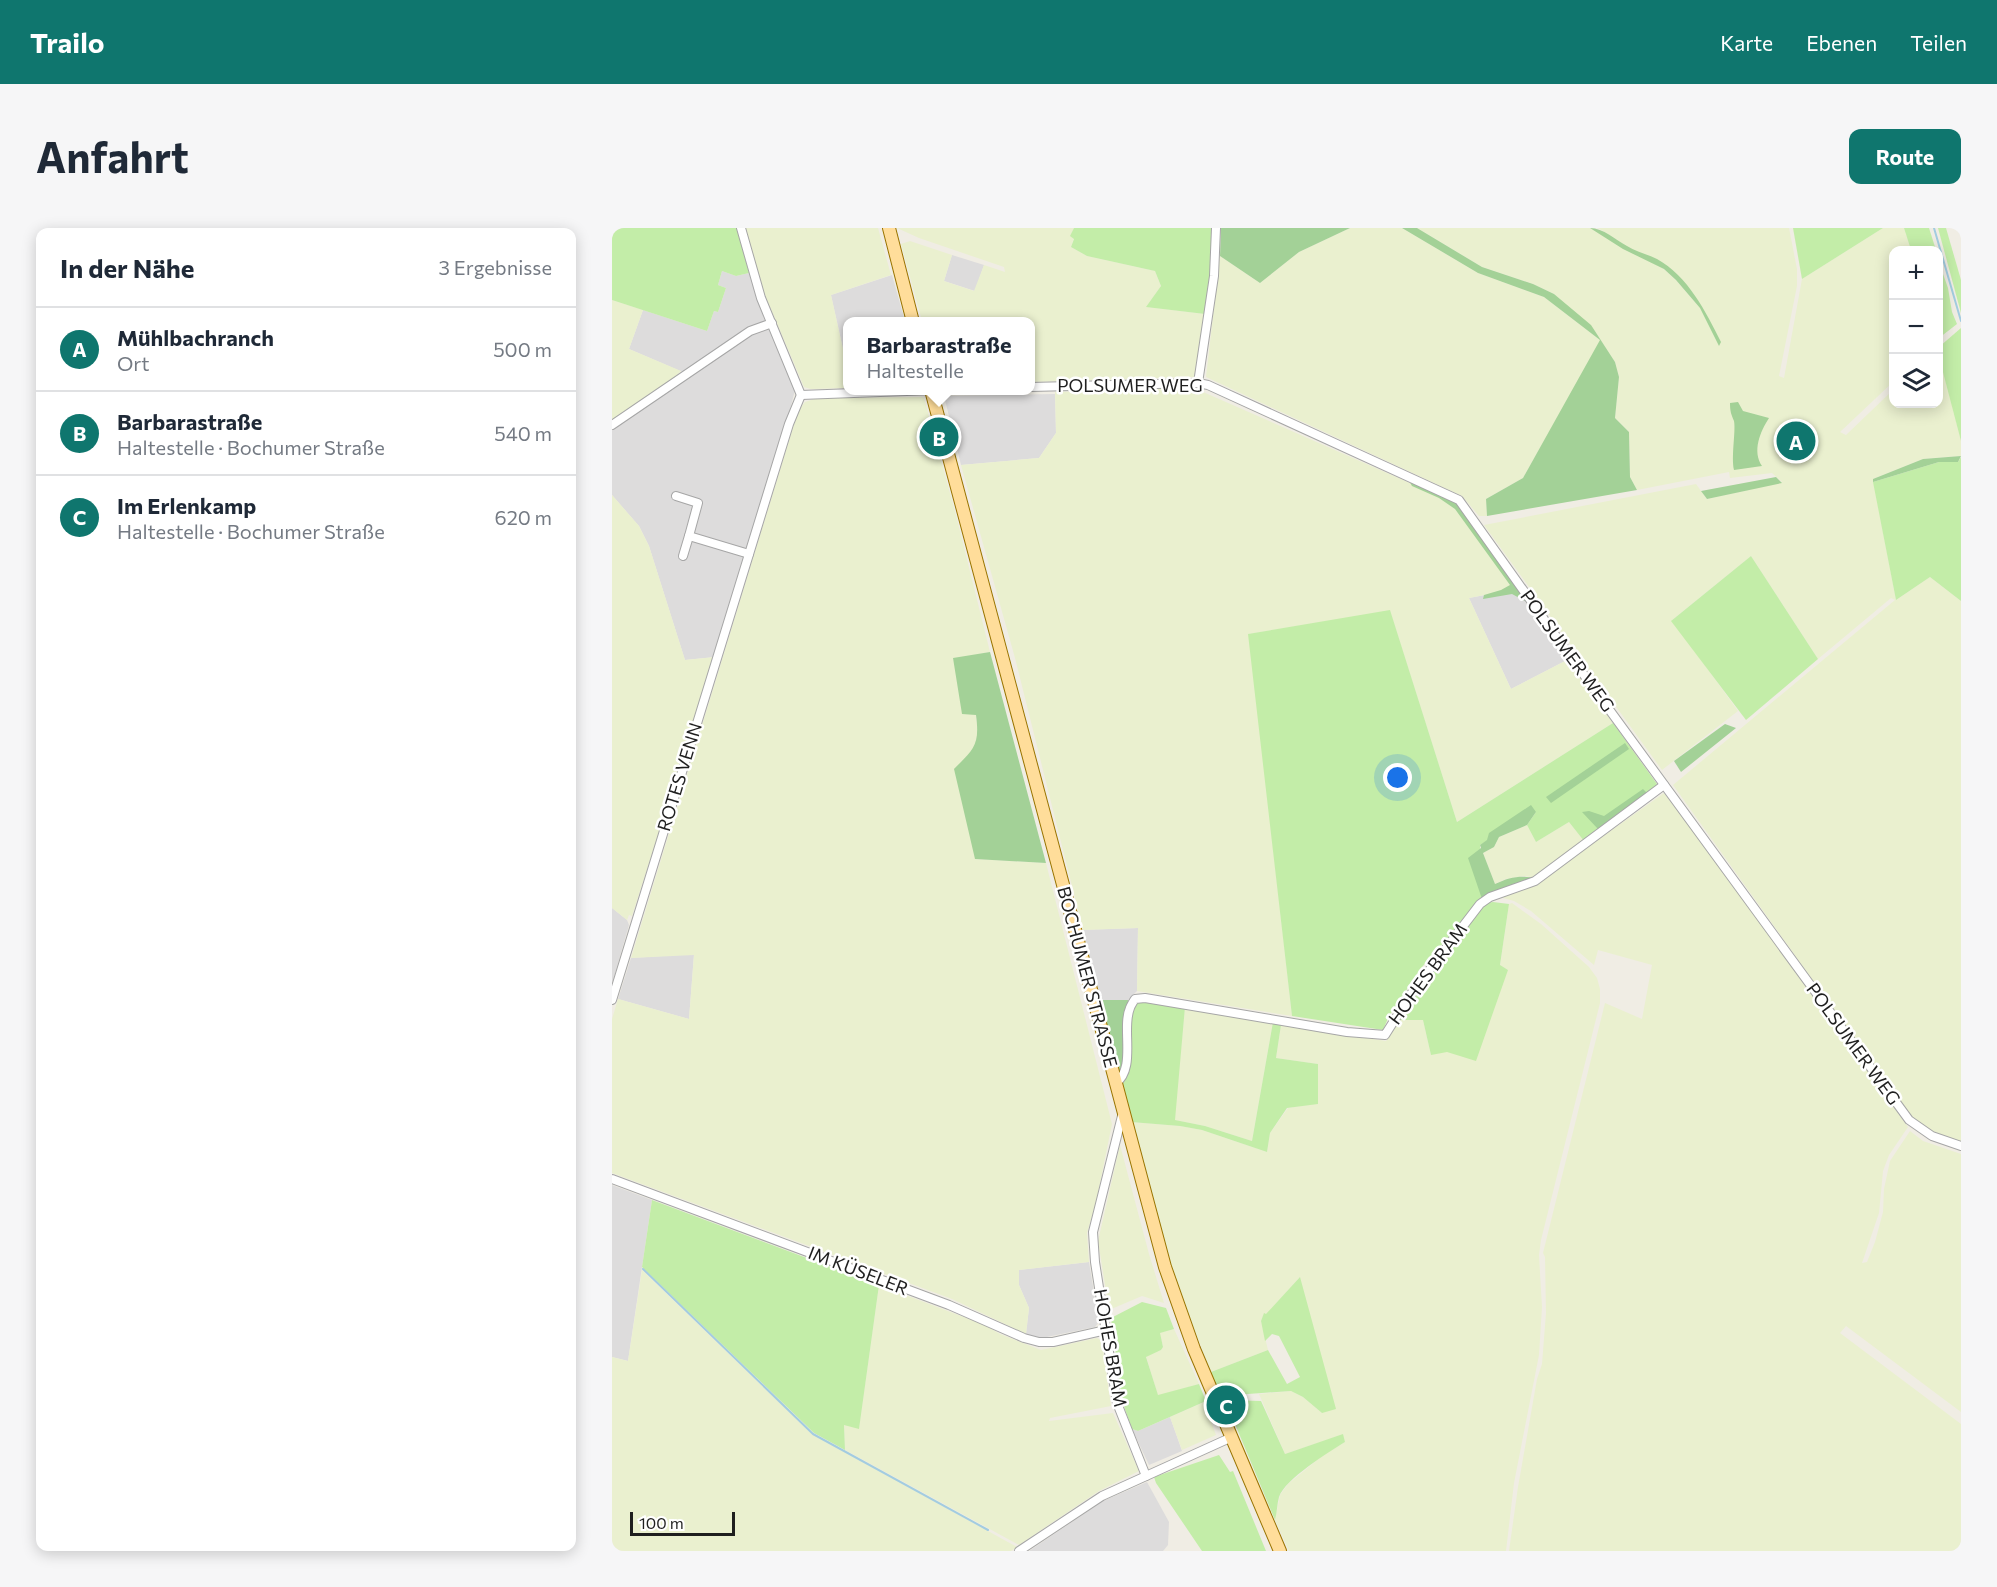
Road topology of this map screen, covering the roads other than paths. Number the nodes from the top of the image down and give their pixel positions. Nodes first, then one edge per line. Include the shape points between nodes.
1 (741, 228) edge
2 (889, 228) edge
3 (1216, 228) edge
4 (912, 317) edge
5 (772, 323) junction
6 (1198, 383) junction
7 (1035, 387) edge
8 (843, 393) edge
9 (801, 395) junction
10 (933, 395) edge
11 (612, 425) edge
12 (676, 496) dead end
13 (689, 536) junction
14 (749, 554) junction
15 (682, 556) dead end
16 (1664, 784) junction
17 (612, 1000) edge
18 (1115, 1084) junction
19 (1123, 1111) junction
20 (1961, 1146) edge
21 (612, 1179) edge
22 (1107, 1330) junction
23 (1232, 1437) junction
24 (1146, 1476) junction
25 (1019, 1551) edge
26 (1280, 1551) edge

1 - 5 street
2 - 4 main road
3 - 6 street via 1214,276
5 - 9 street
5 - 11 street via 750,331
6 - 7 street, POLSUMER WEG
6 - 16 street, POLSUMER WEG via 1459,500
8 - 9 street
9 - 14 street, ROTES VENN
10 - 18 main road, BOCHUMER STRASSE
12 - 13 street via 698,503
13 - 14 street
13 - 15 street
14 - 17 street, ROTES VENN
16 - 18 street, HOHES BRAM via 1535,881 1480,904 1411,994 1385,1035 1135,999 1129,1008 1124,1072
16 - 20 street, POLSUMER WEG via 1909,1120 1932,1136
18 - 19 main road, BOCHUMER STRASSE
19 - 22 street, HOHES BRAM via 1093,1232
19 - 23 main road, BOCHUMER STRASSE via 1165,1267
21 - 22 street, IM KÜSELER via 949,1305 1024,1338 1053,1342
22 - 24 street, HOHES BRAM via 1117,1403
23 - 24 street
23 - 26 main road, BOCHUMER STRASSE
24 - 25 street via 1102,1496

